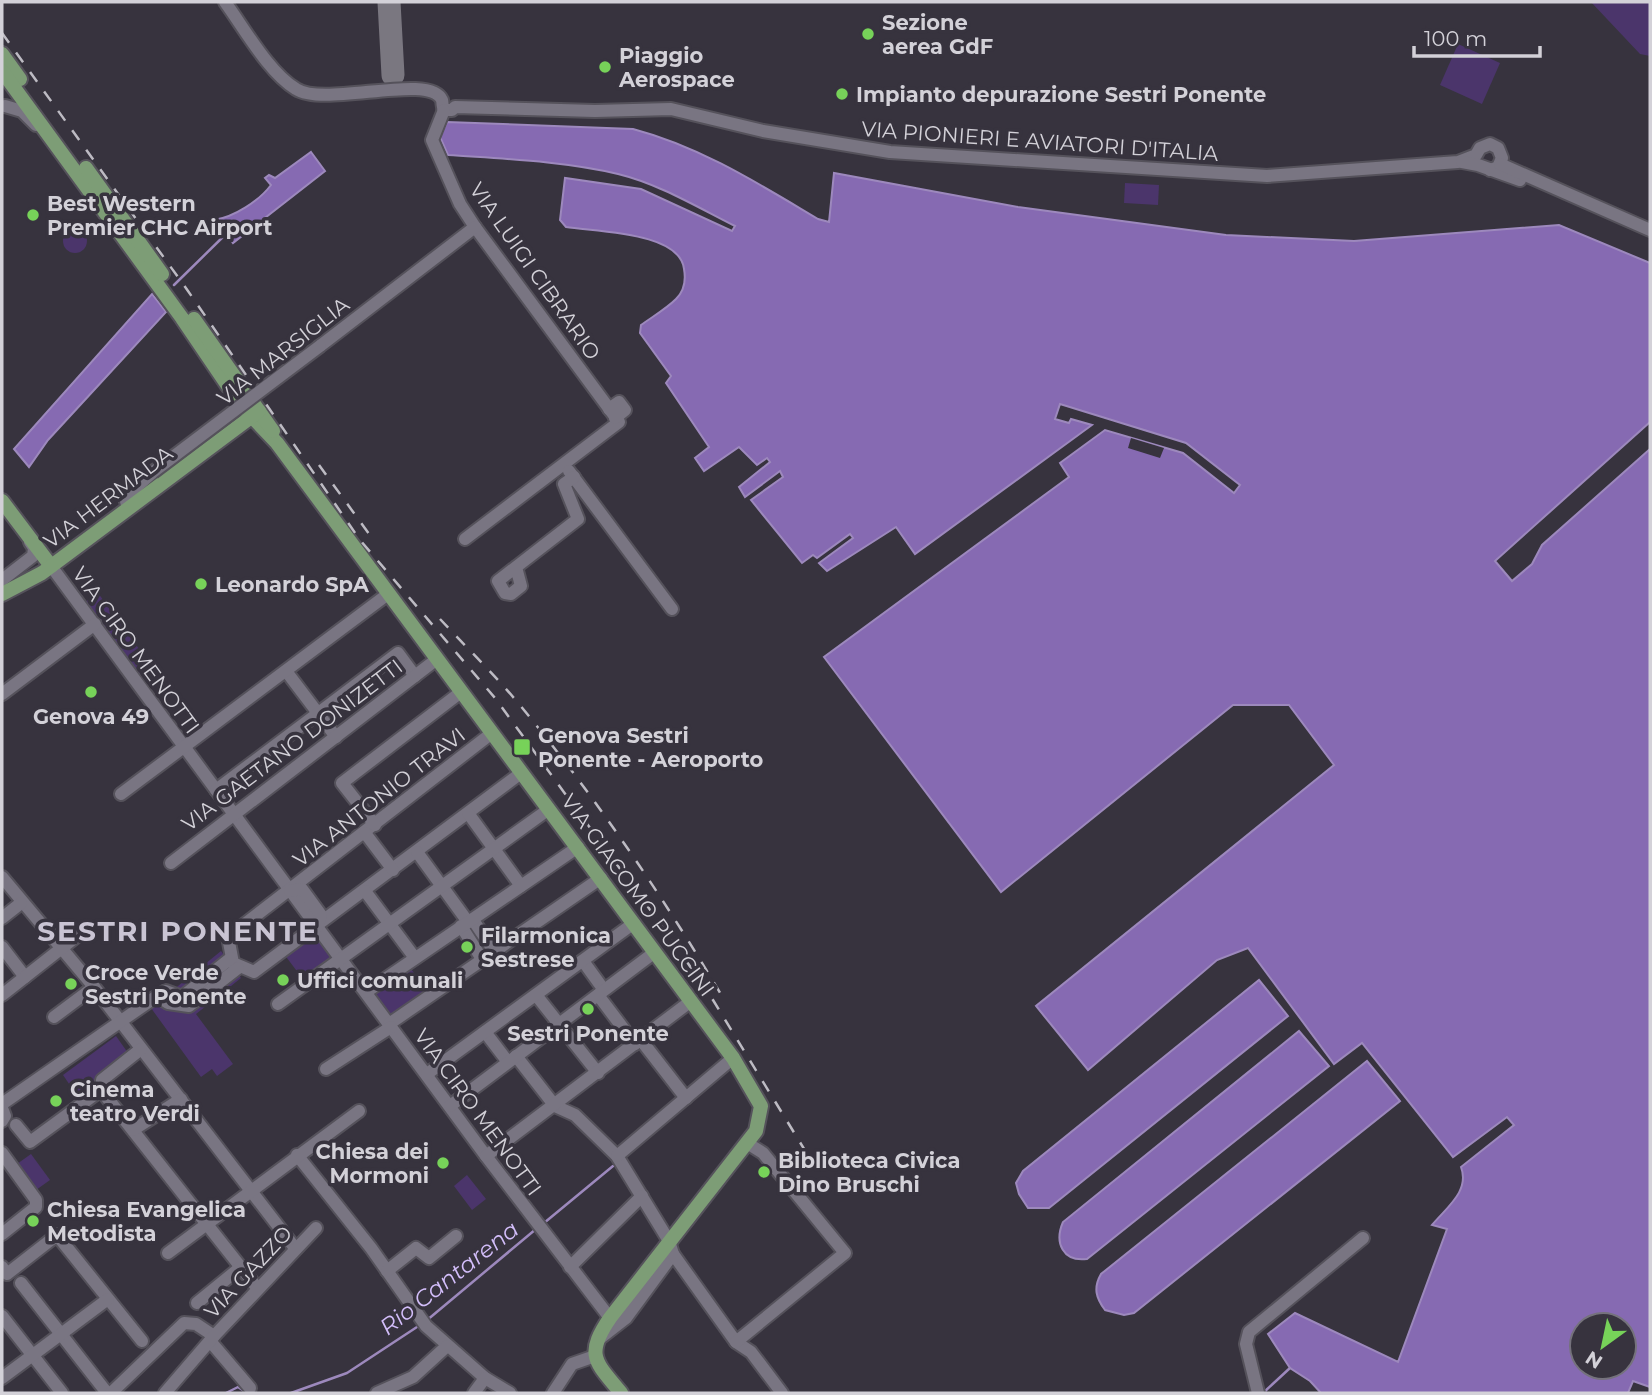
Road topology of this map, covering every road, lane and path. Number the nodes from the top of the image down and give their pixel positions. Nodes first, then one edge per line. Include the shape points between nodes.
1 (225, 2) edge
2 (2, 54) edge
3 (2, 71) edge
4 (3, 103) edge
5 (446, 107) junction
6 (43, 127) junction
7 (475, 226) junction
8 (1650, 230) edge
9 (256, 414) junction
10 (267, 428) junction
11 (237, 430) junction
12 (565, 465) junction
13 (574, 477) junction
14 (2, 501) edge
15 (128, 509) junction
16 (13, 516) junction
17 (465, 539) dead end
18 (51, 566) junction
19 (516, 567) junction
20 (2, 580) edge
21 (2, 594) edge
22 (388, 594) junction
23 (672, 609) dead end
24 (94, 624) junction
25 (437, 659) junction
26 (286, 671) junction
27 (415, 676) junction
28 (461, 692) junction
29 (2, 694) edge
30 (318, 713) junction
31 (492, 733) junction
32 (336, 737) junction
33 (184, 747) junction
34 (522, 773) junction
35 (216, 790) junction
36 (121, 794) dead end
37 (549, 809) junction
38 (468, 813) junction
39 (233, 814) junction
40 (370, 829) junction
41 (578, 847) junction
42 (495, 851) junction
43 (417, 852) junction
44 (171, 863) dead end
45 (393, 870) junction
46 (2, 877) edge
47 (601, 878) junction
48 (521, 886) junction
49 (443, 888) junction
50 (290, 891) junction
51 (365, 891) junction
52 (22, 903) junction
53 (2, 918) edge
54 (467, 923) junction
55 (634, 923) junction
56 (391, 924) junction
57 (317, 928) junction
58 (86, 929) dead end
59 (2, 947) edge
60 (61, 949) junction
61 (494, 951) junction
62 (655, 952) junction
63 (340, 958) junction
64 (415, 958) junction
65 (482, 959) junction
66 (583, 961) junction
67 (234, 963) junction
68 (25, 977) junction
69 (94, 987) junction
70 (366, 992) junction
71 (601, 992) junction
72 (2, 995) edge
73 (536, 995) junction
74 (691, 1002) junction
75 (278, 1004) dead end
76 (54, 1017) dead end
77 (121, 1021) junction
78 (559, 1024) junction
79 (390, 1025) junction
80 (485, 1032) junction
81 (638, 1042) junction
82 (141, 1049) junction
83 (733, 1058) junction
84 (512, 1059) junction
85 (326, 1069) dead end
86 (598, 1073) junction
87 (428, 1074) junction
88 (101, 1090) junction
89 (686, 1098) junction
90 (181, 1099) junction
91 (2, 1106) edge
92 (450, 1106) junction
93 (555, 1106) junction
94 (359, 1111) dead end
95 (2, 1121) edge
96 (16, 1125) dead end
97 (133, 1130) junction
98 (747, 1143) junction
99 (2, 1153) edge
100 (297, 1155) junction
101 (486, 1156) junction
102 (617, 1156) junction
103 (251, 1189) junction
104 (642, 1196) junction
105 (206, 1224) junction
106 (316, 1228) dead end
107 (2, 1234) edge
108 (456, 1236) dead end
109 (1363, 1237) dead end
110 (295, 1248) junction
111 (671, 1248) junction
112 (168, 1253) dead end
113 (2, 1267) edge
114 (241, 1267) junction
115 (570, 1267) junction
116 (387, 1271) junction
117 (21, 1283) dead end
118 (258, 1289) junction
119 (108, 1299) junction
120 (197, 1303) dead end
121 (2, 1316) edge
122 (610, 1318) junction
123 (59, 1335) junction
124 (212, 1338) junction
125 (142, 1341) dead end
126 (736, 1342) junction
127 (447, 1346) junction
128 (594, 1349) junction
129 (33, 1356) junction
130 (2, 1378) edge
131 (485, 1378) junction
132 (250, 1388) dead end
133 (173, 1391) edge
134 (1257, 1391) edge
135 (471, 1392) edge
136 (62, 1393) edge
137 (109, 1393) edge
138 (377, 1393) edge
139 (510, 1393) edge
140 (553, 1393) edge
141 (621, 1393) edge
142 (782, 1393) edge

1 - 5 street, VIA PIONIERI E AVIATORI D'ITALIA via 280,77 298,91 332,97 413,88 428,92
2 - 9 main road
3 - 6 main road
4 - 6 street
5 - 7 street, VIA LUIGI CIBRARIO via 432,137 460,204
5 - 8 street, VIA PIONIERI E AVIATORI D'ITALIA via 671,109 762,131 900,153 1253,176 1458,162 1491,164
6 - 9 main road
7 - 12 street, VIA LUIGI CIBRARIO via 619,422
7 - 15 street, VIA MARSIGLIA, bridge via 153,472 125,497
9 - 10 main road, VIA GIACOMO PUCCINI
9 - 11 main road, VIA HERMADA
10 - 11 main road
10 - 22 main road, VIA GIACOMO PUCCINI
11 - 15 main road, VIA HERMADA
12 - 13 street
12 - 17 street, VIA LUIGI CIBRARIO
13 - 19 street via 564,484 578,519
13 - 23 street
14 - 16 main road
15 - 18 main road, VIA HERMADA
16 - 18 main road
16 - 20 street, VIA HERMADA via 34,554
18 - 21 main road, VIA HERMADA
18 - 24 street, VIA CIRO MENOTTI
19 - 19 street via 521,586 505,593 498,581
22 - 25 main road, VIA GIACOMO PUCCINI
22 - 26 street
24 - 29 street
24 - 33 street, VIA CIRO MENOTTI
25 - 27 street, VIA GAETANO DONIZETTI
25 - 28 main road, VIA GIACOMO PUCCINI
26 - 30 street
26 - 33 street
27 - 30 street via 398,653
27 - 32 street, VIA GAETANO DONIZETTI
28 - 31 main road, VIA GIACOMO PUCCINI
28 - 40 street via 342,783
30 - 32 street
30 - 35 street
31 - 34 main road, VIA GIACOMO PUCCINI
31 - 40 street, VIA ANTONIO TRAVI
32 - 39 street, VIA GAETANO DONIZETTI
33 - 35 street, VIA CIRO MENOTTI
33 - 36 street
34 - 37 main road, VIA GIACOMO PUCCINI
34 - 38 street
35 - 39 street, VIA CIRO MENOTTI
37 - 41 main road, VIA GIACOMO PUCCINI
37 - 42 street
38 - 42 street
38 - 43 street
39 - 44 street, VIA GAETANO DONIZETTI
39 - 50 street, VIA CIRO MENOTTI
40 - 45 street
40 - 50 street, VIA ANTONIO TRAVI
41 - 47 main road, VIA GIACOMO PUCCINI
41 - 48 street
42 - 48 street
42 - 49 street
43 - 45 street
43 - 49 street
45 - 51 street
46 - 52 street
47 - 55 main road, VIA GIACOMO PUCCINI
47 - 61 street
48 - 54 street
49 - 54 street
49 - 56 street
50 - 57 street, VIA CIRO MENOTTI via 302,889 321,915
50 - 67 street, VIA ANTONIO TRAVI via 228,937
51 - 56 street
51 - 57 street
52 - 53 street
52 - 60 street
54 - 61 street
54 - 64 street
54 - 65 street
55 - 62 main road, VIA GIACOMO PUCCINI
55 - 66 street
56 - 63 street
56 - 64 street
57 - 63 street, VIA CIRO MENOTTI
57 - 67 street via 254,972
58 - 60 street
59 - 68 street
60 - 68 street
60 - 69 street
61 - 65 street
62 - 71 street
62 - 74 main road, VIA GIACOMO PUCCINI
63 - 70 street, VIA CIRO MENOTTI
63 - 75 street
64 - 70 street
65 - 79 street
66 - 71 street
66 - 73 street
67 - 77 street via 185,1002 166,991
68 - 72 street
69 - 76 street
69 - 77 street
70 - 79 street, VIA CIRO MENOTTI
71 - 78 street
71 - 81 street
73 - 78 street
73 - 80 street
74 - 81 street
74 - 83 main road, VIA GIACOMO PUCCINI
77 - 82 street
77 - 91 street
78 - 84 street
78 - 86 street
79 - 85 street
79 - 87 street, VIA CIRO MENOTTI
80 - 84 street
80 - 87 street
81 - 86 street
81 - 89 street
82 - 88 street via 102,1080
82 - 90 street
83 - 89 street
83 - 98 main road, VIA GIACOMO PUCCINI via 761,1106 760,1124
84 - 92 street
84 - 93 street
86 - 93 street
87 - 92 street, VIA CIRO MENOTTI
88 - 96 street via 30,1142
88 - 97 street
89 - 102 street
90 - 97 street
90 - 103 street
91 - 95 street
92 - 101 street, VIA CIRO MENOTTI
93 - 101 street
93 - 102 street via 575,1115
94 - 100 street
97 - 105 street
98 - 111 main road, VIA GIACOMO PUCCINI
98 - 126 street via 763,1153 845,1253
99 - 107 street via 36,1199 36,1207
100 - 103 street
100 - 116 street
101 - 115 street, VIA CIRO MENOTTI
102 - 104 street
103 - 105 street
103 - 110 street
104 - 111 street
104 - 115 street
105 - 112 street
105 - 114 street
106 - 110 street, VIA GAZZO
108 - 116 street via 429,1258 416,1248
109 - 134 street via 1249,1332 1246,1344
110 - 118 street, VIA GAZZO
111 - 122 main road, VIA GIACOMO PUCCINI
111 - 126 street
111 - 128 street via 626,1318
113 - 119 street via 7,1273 57,1235
114 - 118 street
114 - 120 street
115 - 122 street, VIA CIRO MENOTTI
116 - 127 street via 423,1322
117 - 123 street
118 - 124 street, VIA GAZZO
119 - 123 street
119 - 125 street
121 - 129 street
122 - 128 main road, VIA GIACOMO PUCCINI
123 - 129 street
123 - 137 street
124 - 132 street, VIA GAZZO
124 - 133 street
124 - 137 street, VIA GAZZO via 196,1324 184,1323
126 - 142 street via 751,1352
127 - 131 street
127 - 138 street via 413,1377
128 - 140 street via 572,1364
128 - 141 main road
129 - 130 street
129 - 136 street
131 - 135 street
131 - 139 street

